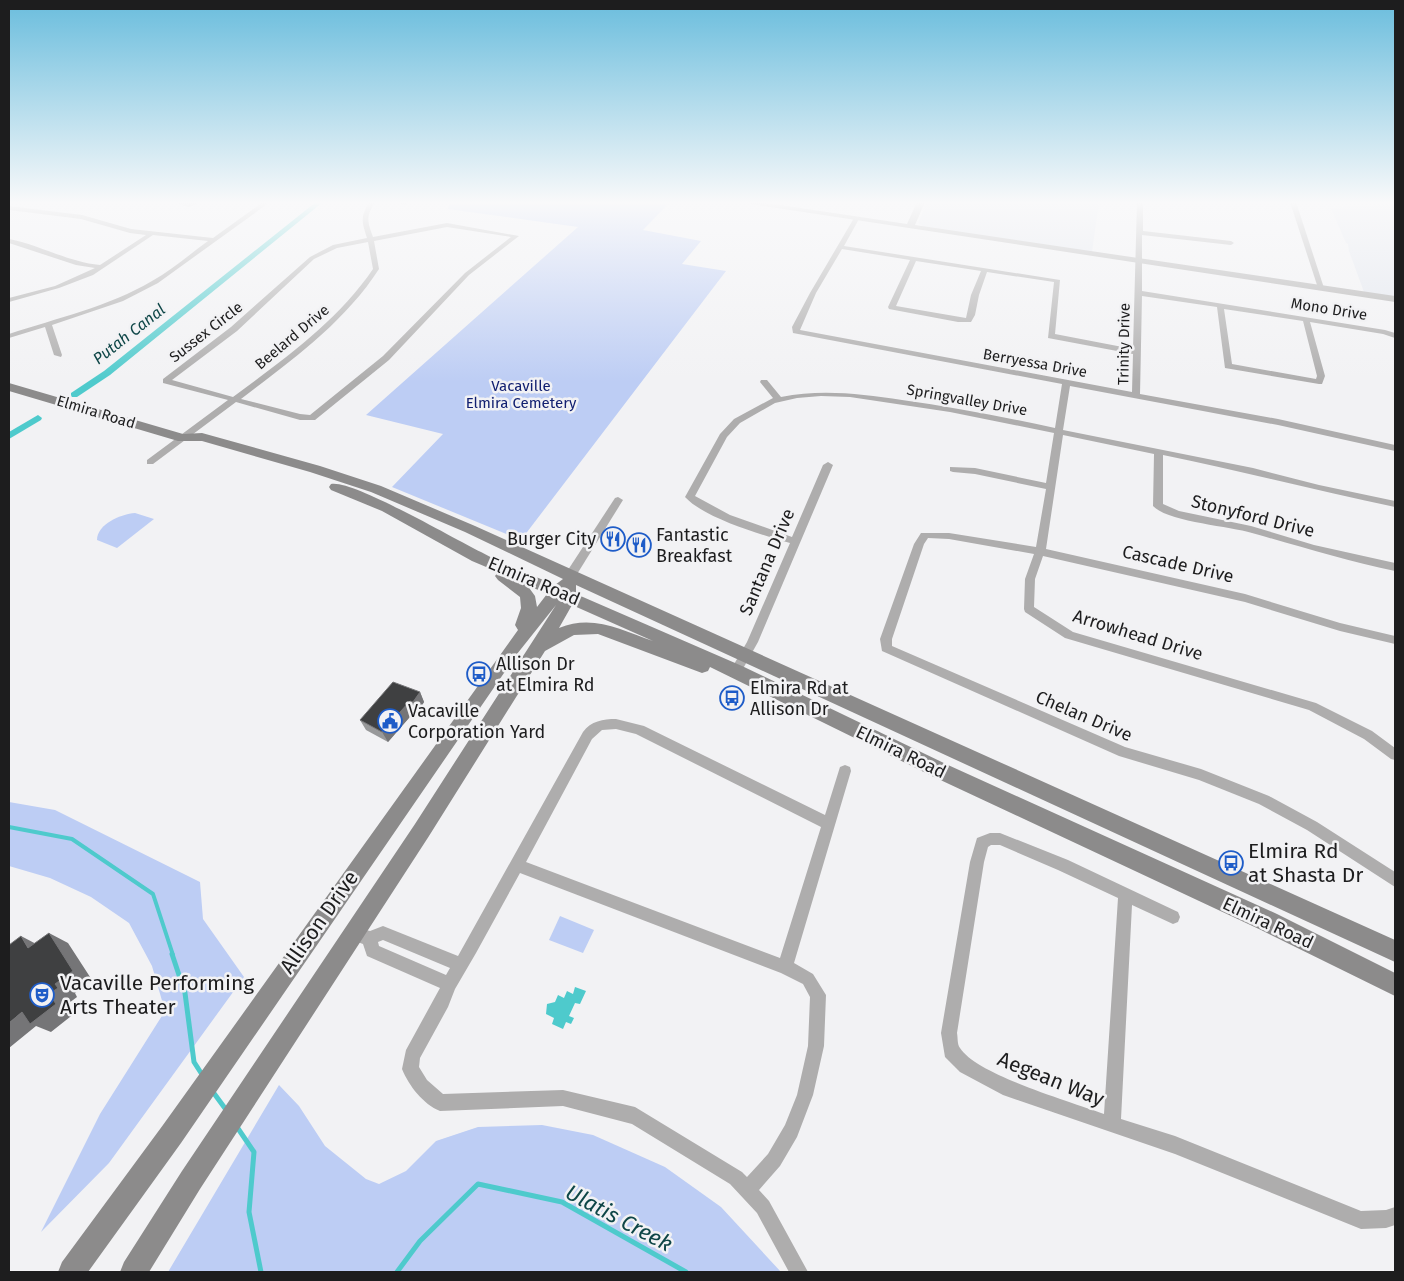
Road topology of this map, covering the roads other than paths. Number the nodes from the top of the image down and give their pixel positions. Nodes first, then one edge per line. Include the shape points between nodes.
1 (1139, 261) edge
2 (77, 262) edge
3 (110, 262) edge
4 (184, 262) edge
5 (308, 262) edge
6 (375, 262) edge
7 (483, 262) edge
8 (831, 262) edge
9 (912, 262) edge
10 (938, 262) edge
11 (1144, 262) edge
12 (1312, 262) edge
13 (102, 267) junction
14 (985, 269) junction
15 (1321, 288) junction
16 (1139, 294) junction
17 (10, 298) edge
18 (1395, 299) edge
19 (1220, 306) junction
20 (1306, 320) junction
21 (48, 324) junction
22 (9, 336) edge
23 (1395, 336) edge
24 (1137, 352) junction
25 (58, 355) dead end
26 (764, 382) dead end
27 (1066, 383) junction
28 (9, 387) edge
29 (1136, 396) junction
30 (234, 400) junction
31 (779, 400) junction
32 (1059, 432) junction
33 (182, 438) junction
34 (1395, 448) edge
35 (1159, 452) junction
36 (150, 462) dead end
37 (828, 465) dead end
38 (953, 469) dead end
39 (1050, 487) junction
40 (618, 500) dead end
41 (1395, 504) edge
42 (949, 536) joint
43 (795, 541) junction
44 (1041, 552) junction
45 (477, 557) junction
46 (1395, 566) edge
47 (570, 576) junction
48 (562, 594) junction
49 (1395, 640) edge
50 (537, 649) junction
51 (510, 650) junction
52 (743, 669) junction
53 (1392, 746) edge
54 (845, 771) dead end
55 (830, 824) junction
56 (517, 865) junction
57 (1395, 880) edge
58 (1124, 894) junction
59 (1173, 917) dead end
60 (362, 936) junction
61 (1395, 951) edge
62 (460, 964) junction
63 (785, 967) junction
64 (449, 984) junction
65 (1395, 985) edge
66 (1112, 1126) junction
67 (747, 1190) junction
68 (1395, 1216) edge
69 (72, 1272) edge
70 (134, 1272) edge
71 (799, 1272) edge

1 - 16 street, Trinity Drive
2 - 13 street
3 - 13 street
4 - 21 street via 137,294
5 - 30 street, Sussex Circle via 234,329 166,381
6 - 30 street, Beelard Drive via 376,269 368,282 338,317 312,342
7 - 30 street via 391,353 312,418
8 - 27 street, Berryessa Drive via 796,331
9 - 14 street via 892,307 958,320 968,320 971,315
10 - 14 street
11 - 15 street
12 - 15 street
13 - 17 street via 74,281
14 - 24 street via 1058,281 1051,336
15 - 18 street
16 - 19 street, Mono Drive
16 - 24 street, Trinity Drive
19 - 20 street, Mono Drive
19 - 20 street via 1228,366 1319,382 1321,376
20 - 23 street, Mono Drive
21 - 22 street
21 - 25 street
24 - 29 street, Trinity Drive
26 - 31 street
27 - 29 street, Berryessa Drive
27 - 32 street, Arrowhead Drive
28 - 33 main road, Elmira Road
29 - 34 street, Berryessa Drive
30 - 33 street, Beelard Drive
31 - 32 street, Springvalley Drive via 821,394 850,395 950,409
31 - 43 street, Springvalley Drive via 749,413 731,427 690,497 702,506 746,525
32 - 35 street, Springvalley Drive
32 - 39 street, Arrowhead Drive
33 - 36 street, Beelard Drive
33 - 45 main road, Elmira Road via 190,445 285,470 365,498
33 - 47 main road, Elmira Road via 202,437 376,489
35 - 41 street, Springvalley Drive via 1253,470
35 - 46 street, Stonyford Drive via 1158,506 1177,514 1251,529 1313,548
37 - 43 street, Santana Drive
38 - 39 street
39 - 44 street, Arrowhead Drive
40 - 47 street, Allison Drive
42 - 44 street, Cascade Drive
42 - 57 street, Chelan Drive via 925,535 919,544 886,639 886,648 1123,752 1202,775 1264,800 1312,826
43 - 52 street, Santana Drive
44 - 49 street, Cascade Drive via 1245,598
44 - 53 street, Arrowhead Drive via 1030,579 1029,609 1069,635 1312,706
45 - 48 main road, Elmira Road
45 - 51 main road via 519,586 530,601 527,617
47 - 48 main road, Allison Drive
47 - 52 main road, Elmira Road
48 - 50 main road, Allison Drive via 559,615
48 - 51 main road, Allison Drive
48 - 52 main road, Elmira Road
50 - 52 main road via 566,630 583,626 599,628 678,658
50 - 60 main road, Allison Drive
51 - 69 main road, Allison Drive
52 - 61 main road, Elmira Road via 1000,770
52 - 65 main road, Elmira Road via 940,771 1269,922
54 - 55 street
55 - 56 street via 640,730 608,724 593,729
55 - 63 street
56 - 62 street
56 - 63 street
58 - 59 street, Aegean Way
58 - 66 street
58 - 66 street, Aegean Way via 1000,839 982,843 949,1033 951,1051 966,1066 1009,1089
60 - 62 street via 383,933
60 - 64 street via 372,951
60 - 70 main road, Allison Drive via 244,1100
62 - 64 street
63 - 67 street via 808,979 818,995 816,1046 805,1095 791,1131 774,1160
64 - 67 street via 412,1056 410,1069 421,1086 440,1103 564,1098 635,1116 736,1178
66 - 68 street, Aegean Way via 1175,1145 1361,1220
67 - 71 street via 762,1207

